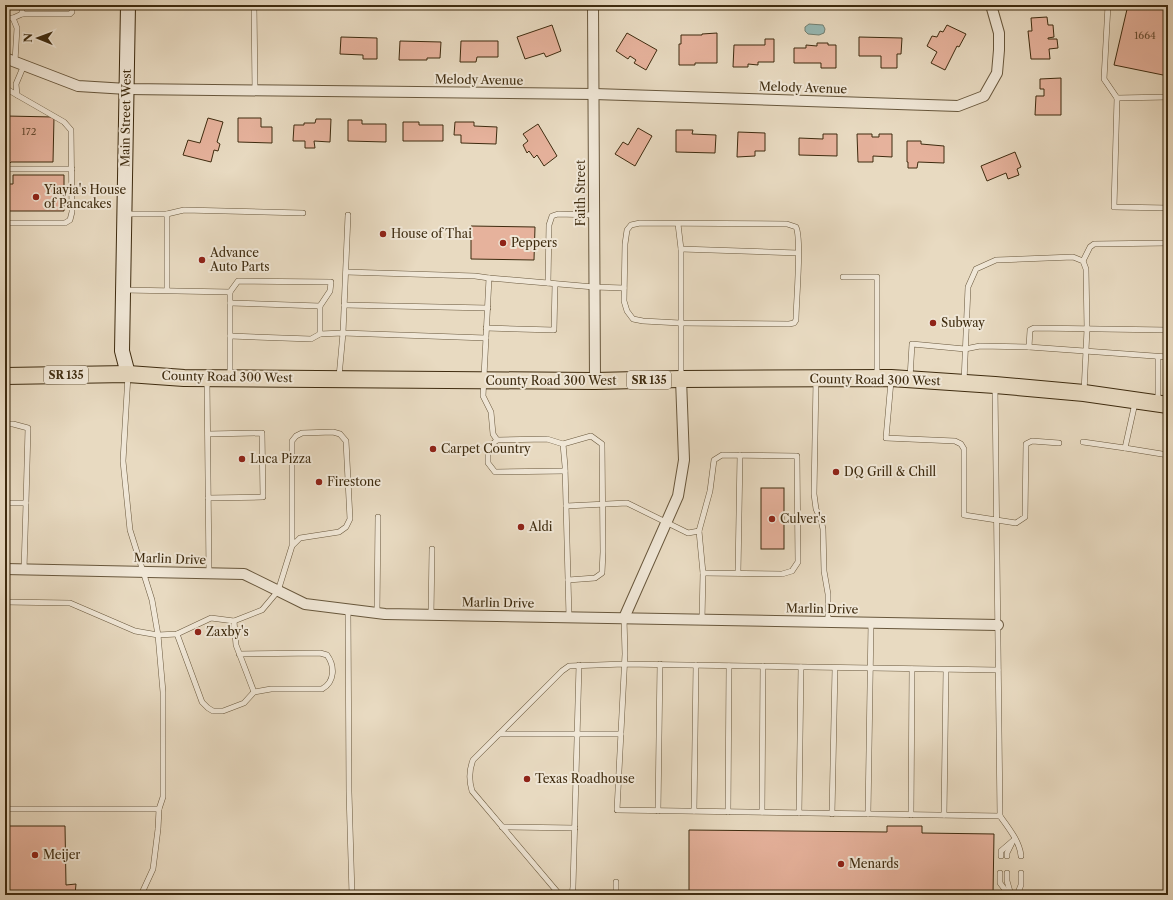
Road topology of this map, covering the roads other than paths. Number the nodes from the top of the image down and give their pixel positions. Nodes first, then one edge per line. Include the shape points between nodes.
1 (22, 5) edge
2 (72, 5) edge
3 (128, 5) edge
4 (254, 5) edge
5 (593, 5) edge
6 (991, 5) edge
7 (1108, 5) edge
8 (22, 14) junction
9 (5, 18) edge
10 (13, 18) junction
11 (5, 58) edge
12 (20, 63) junction
13 (5, 88) edge
14 (127, 89) junction
15 (255, 90) junction
16 (594, 94) junction
17 (18, 95) junction
18 (1168, 97) edge
19 (1117, 98) junction
20 (5, 169) edge
21 (72, 169) junction
22 (1168, 208) edge
23 (303, 213) dead end
24 (124, 214) junction
25 (167, 214) junction
26 (348, 215) dead end
27 (594, 215) junction
28 (5, 223) edge
29 (678, 224) junction
30 (1168, 243) edge
31 (681, 249) junction
32 (798, 253) junction
33 (1083, 261) junction
34 (346, 272) junction
35 (843, 277) dead end
36 (489, 278) junction
37 (548, 283) junction
38 (554, 284) junction
39 (594, 287) junction
40 (624, 288) junction
41 (123, 290) junction
42 (166, 290) junction
43 (230, 292) junction
44 (230, 303) junction
45 (344, 305) junction
46 (320, 306) junction
47 (488, 308) junction
48 (680, 323) junction
49 (486, 328) junction
50 (1087, 329) junction
51 (1168, 330) edge
52 (343, 333) junction
53 (320, 334) junction
54 (230, 336) junction
55 (486, 338) junction
56 (1029, 347) junction
57 (965, 349) junction
58 (1085, 351) junction
59 (1158, 357) junction
60 (1168, 358) edge
61 (128, 374) junction
62 (5, 376) edge
63 (207, 378) junction
64 (230, 378) junction
65 (884, 378) junction
66 (910, 378) junction
67 (338, 379) junction
68 (681, 379) junction
69 (816, 379) junction
70 (484, 380) junction
71 (595, 382) junction
72 (964, 383) junction
73 (995, 385) junction
74 (1084, 393) junction
75 (1136, 400) junction
76 (1163, 404) edge
77 (5, 424) edge
78 (208, 434) junction
79 (497, 440) junction
80 (1083, 442) dead end
81 (1059, 443) dead end
82 (563, 444) junction
83 (1126, 448) junction
84 (740, 455) junction
85 (1168, 456) edge
86 (565, 471) junction
87 (208, 498) junction
88 (5, 503) edge
89 (26, 503) junction
90 (603, 503) junction
91 (566, 506) junction
92 (378, 517) dead end
93 (997, 519) junction
94 (667, 522) junction
95 (699, 531) junction
96 (292, 546) junction
97 (432, 549) dead end
98 (5, 569) edge
99 (24, 570) junction
100 (144, 572) junction
101 (209, 573) junction
102 (703, 573) junction
103 (738, 573) junction
104 (568, 580) junction
105 (278, 591) junction
106 (5, 602) edge
107 (348, 610) junction
108 (377, 613) junction
109 (431, 615) junction
110 (569, 617) junction
111 (624, 618) junction
112 (234, 620) junction
113 (702, 620) junction
114 (828, 622) junction
115 (871, 623) junction
116 (998, 625) junction
117 (177, 634) junction
118 (158, 635) junction
119 (240, 654) junction
120 (624, 664) junction
121 (660, 664) junction
122 (579, 665) junction
123 (696, 665) junction
124 (729, 666) junction
125 (763, 666) junction
126 (801, 667) junction
127 (835, 668) junction
128 (871, 668) junction
129 (912, 669) junction
130 (946, 670) junction
131 (998, 670) junction
132 (254, 692) junction
133 (499, 734) junction
134 (577, 734) junction
135 (621, 734) junction
136 (5, 809) edge
137 (159, 809) junction
138 (658, 811) junction
139 (694, 811) junction
140 (728, 812) junction
141 (762, 812) junction
142 (800, 813) junction
143 (832, 814) junction
144 (868, 814) junction
145 (911, 815) junction
146 (944, 815) junction
147 (1000, 816) junction
148 (502, 827) junction
149 (575, 828) junction
150 (1015, 839) junction
151 (1001, 856) dead end
152 (1007, 856) dead end
153 (1021, 856) dead end
154 (1000, 873) dead end
155 (1007, 873) dead end
156 (1021, 873) dead end
157 (616, 882) dead end
158 (141, 895) edge
159 (352, 895) edge
160 (560, 895) edge
161 (572, 895) edge
162 (616, 895) edge
163 (1010, 895) edge
164 (1017, 895) edge

1 - 8 lane
2 - 8 lane via 70,14
3 - 14 main road, Main Street West
4 - 15 lane
5 - 16 street, Faith Street
6 - 16 street, Melody Avenue via 999,32 997,74 984,96 958,106
7 - 19 lane via 1104,79
8 - 10 lane
9 - 10 lane
10 - 12 lane via 17,28
11 - 12 street, Melody Avenue
12 - 14 street, Melody Avenue via 78,86
12 - 17 lane via 16,84
13 - 17 lane
14 - 15 street, Melody Avenue
14 - 24 main road, Main Street West
15 - 16 street, Melody Avenue
16 - 27 street, Faith Street
17 - 21 lane via 64,122 72,130
18 - 19 lane
19 - 22 lane via 1114,207
20 - 21 lane
21 - 28 lane via 70,220 65,223
23 - 25 lane via 184,210
24 - 25 lane
24 - 41 main road, Main Street West
25 - 42 lane
26 - 34 lane
27 - 37 lane via 552,216 549,225
27 - 39 street, Faith Street
29 - 31 lane
29 - 32 lane via 792,225 798,232
29 - 40 lane via 631,225 627,230 625,244
30 - 33 lane via 1094,244
31 - 32 lane
31 - 48 lane
32 - 48 lane via 794,323
33 - 50 lane via 1086,268
33 - 57 lane via 1073,257 996,260 976,269 968,287
34 - 36 lane
34 - 45 lane
35 - 65 lane via 877,277
36 - 37 lane
36 - 47 lane
37 - 38 lane
38 - 39 lane
38 - 49 lane via 554,330
39 - 40 lane
39 - 71 street, Faith Street
40 - 48 lane via 624,301 633,319
41 - 42 lane
41 - 61 main road, Main Street West via 122,351
42 - 43 lane
43 - 44 lane
43 - 46 lane via 238,281 331,282 330,291
44 - 46 lane
44 - 54 lane
45 - 47 lane
45 - 52 lane
46 - 53 lane
47 - 49 lane
48 - 68 lane
49 - 55 lane
50 - 51 lane
50 - 56 lane via 1032,329 1029,334
50 - 58 lane
52 - 53 lane
52 - 55 lane
52 - 67 lane
53 - 54 lane via 311,339
54 - 64 lane
55 - 70 lane
56 - 57 lane via 980,346
56 - 58 lane
57 - 66 lane via 912,344
57 - 72 lane
58 - 59 lane
58 - 74 lane
59 - 60 lane
59 - 76 lane
61 - 62 main road, County Road 300 West / SR 135
61 - 63 main road, County Road 300 West / SR 135
61 - 100 lane via 123,461 130,530
63 - 64 main road, County Road 300 West / SR 135
63 - 78 lane
64 - 67 main road, County Road 300 West / SR 135
65 - 66 main road, County Road 300 West / SR 135
65 - 69 main road, County Road 300 West / SR 135
65 - 93 lane via 886,438 955,441 961,444 964,449 964,515
66 - 72 main road, County Road 300 West / SR 135
67 - 70 main road, County Road 300 West / SR 135
68 - 69 main road, County Road 300 West / SR 135
68 - 71 main road, County Road 300 West / SR 135
68 - 94 street via 684,460 678,496
69 - 114 lane via 814,494 823,529
70 - 71 main road, County Road 300 West / SR 135
70 - 79 lane via 483,396 491,412 493,434
72 - 73 main road, County Road 300 West / SR 135
73 - 74 main road, County Road 300 West / SR 135
73 - 93 lane
74 - 75 main road, County Road 300 West / SR 135
75 - 76 main road, County Road 300 West / SR 135
75 - 83 lane
77 - 89 lane via 28,428
78 - 87 lane
78 - 87 lane via 262,433 263,497
79 - 82 lane via 547,439
79 - 86 lane via 488,448 488,464 495,472
80 - 83 lane
81 - 93 lane via 1026,444 1025,517 1016,523
82 - 86 lane
82 - 90 lane via 591,436 602,444
83 - 85 lane
84 - 95 lane via 722,455 714,460 710,491
84 - 103 lane
84 - 103 lane via 797,456 798,562 792,571 782,574
86 - 91 lane
87 - 101 lane
88 - 89 lane
89 - 99 lane
90 - 91 lane
90 - 94 lane via 627,503
90 - 104 lane via 602,573 595,578
91 - 104 lane
92 - 108 lane
93 - 116 lane
94 - 95 lane via 688,533
94 - 111 street
95 - 102 lane
96 - 96 lane via 300,538 339,532 346,527 350,519 346,441 340,434 302,433 292,441
96 - 105 lane
97 - 109 lane
98 - 99 street, Marlin Drive
99 - 100 street, Marlin Drive
100 - 101 street, Marlin Drive
100 - 118 lane
101 - 105 street, Marlin Drive via 244,574
102 - 103 lane
102 - 113 lane
104 - 110 lane
105 - 107 street, Marlin Drive via 304,604
105 - 112 lane via 262,610
106 - 118 lane via 70,603 135,631
107 - 108 street, Marlin Drive
107 - 159 lane
108 - 109 street, Marlin Drive
109 - 110 street, Marlin Drive
110 - 111 street, Marlin Drive
111 - 113 street, Marlin Drive
111 - 120 lane
112 - 117 lane via 211,618
112 - 119 lane via 236,645
113 - 114 street, Marlin Drive
114 - 115 street, Marlin Drive
115 - 116 street, Marlin Drive
115 - 128 lane
116 - 131 lane
117 - 118 lane
117 - 132 lane via 202,702 208,708 213,711 223,710 244,703
118 - 137 lane via 164,742 163,797
119 - 132 lane
119 - 132 lane via 320,653 327,655 331,661 332,678 329,685 322,689 271,689
120 - 121 lane
120 - 122 lane
120 - 135 lane
121 - 123 lane
121 - 138 lane
122 - 133 lane via 569,666 562,671
122 - 134 lane
123 - 124 lane
123 - 139 lane
124 - 125 lane
124 - 140 lane
125 - 126 lane
125 - 141 lane
126 - 127 lane
126 - 142 lane
127 - 128 lane
127 - 143 lane
128 - 129 lane
128 - 144 lane
129 - 130 lane
129 - 145 lane
130 - 131 lane
130 - 146 lane
131 - 147 lane
133 - 134 lane
133 - 148 lane via 473,760 470,766 470,785 472,792
134 - 135 lane
134 - 149 lane
135 - 138 lane via 617,810
136 - 137 lane
137 - 158 lane via 153,869
138 - 139 lane
139 - 140 lane
140 - 141 lane
141 - 142 lane
142 - 143 lane
143 - 144 lane
144 - 145 lane
145 - 146 lane
146 - 147 lane
147 - 150 lane
148 - 149 lane
148 - 160 lane
149 - 161 lane
150 - 151 lane via 1001,852
150 - 152 lane
150 - 153 lane
154 - 163 lane via 1000,882
155 - 163 lane
156 - 164 lane via 1021,885
157 - 162 lane

